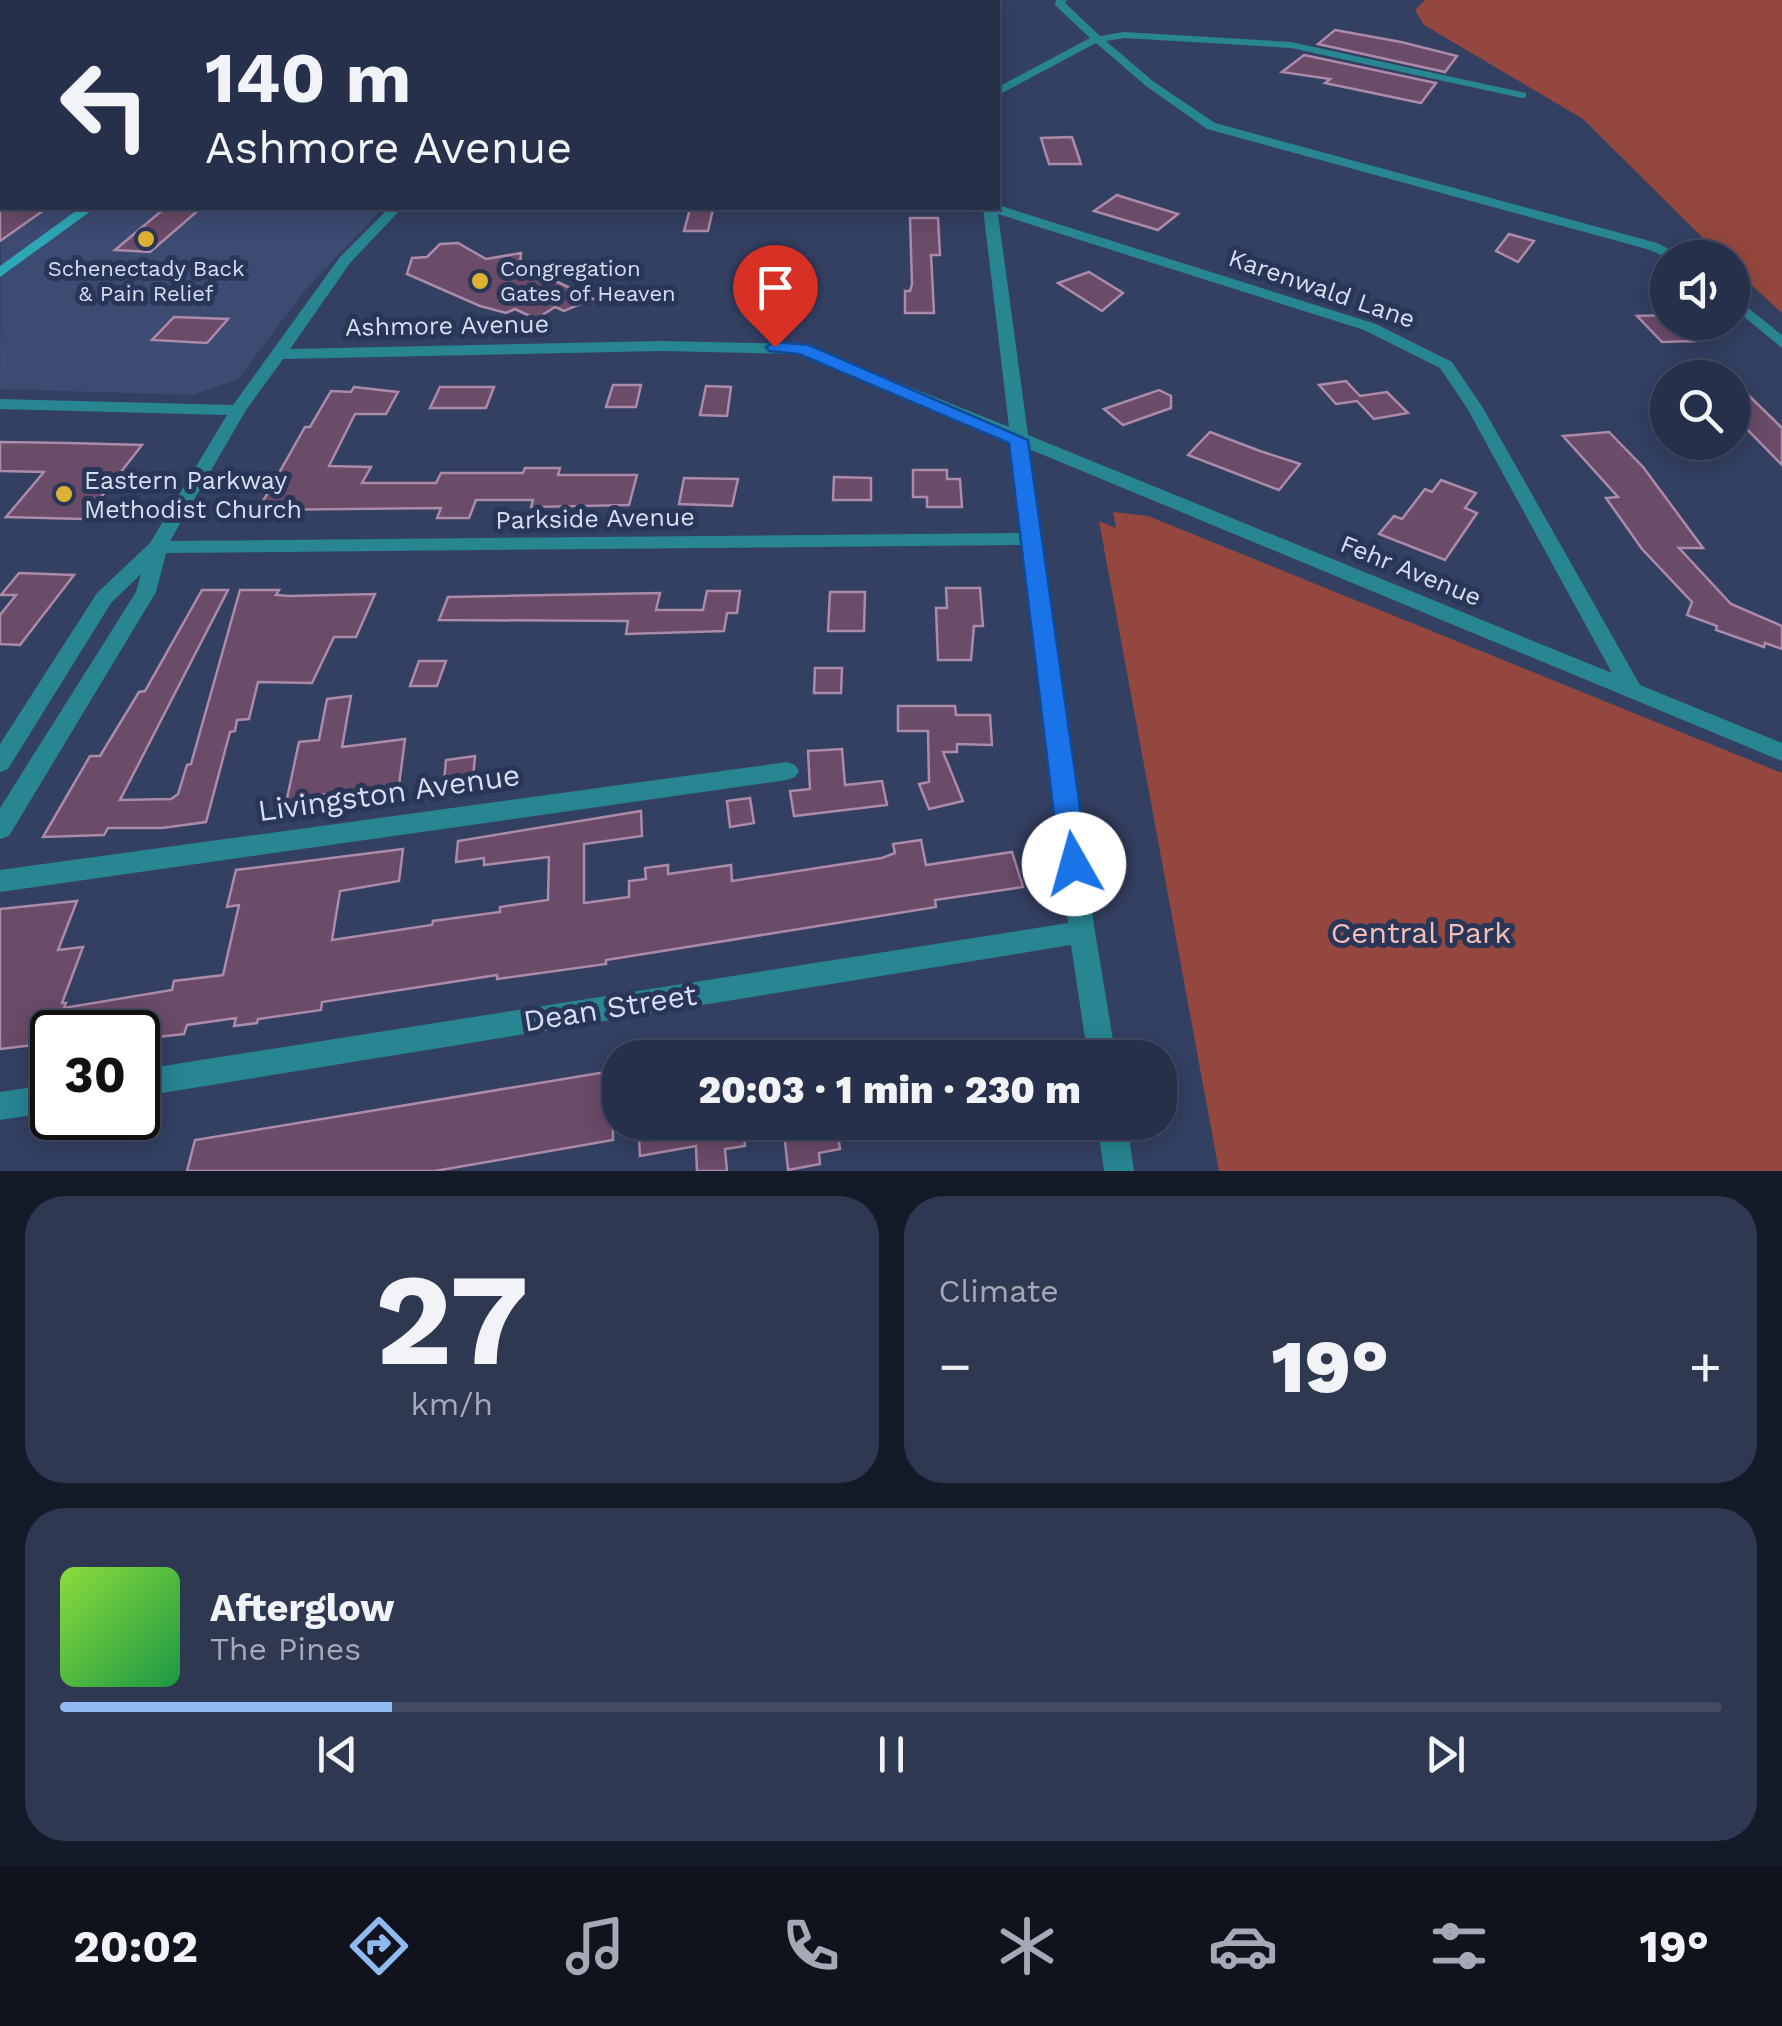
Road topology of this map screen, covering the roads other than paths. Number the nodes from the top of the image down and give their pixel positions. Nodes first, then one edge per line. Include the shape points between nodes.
1 (1062, 0) edge
2 (1096, 40) junction
3 (1000, 91) edge
4 (1522, 95) dead end
5 (85, 210) edge
6 (394, 210) edge
7 (991, 210) edge
8 (997, 210) edge
9 (1650, 245) edge
10 (0, 274) edge
11 (1750, 315) edge
12 (1782, 343) edge
13 (278, 354) junction
14 (0, 404) edge
15 (238, 410) junction
16 (1018, 440) junction
17 (1034, 540) junction
18 (157, 548) junction
19 (1632, 690) junction
20 (1782, 752) edge
21 (0, 763) edge
22 (787, 771) dead end
23 (0, 830) edge
24 (0, 880) edge
25 (1082, 932) junction
26 (1099, 1040) edge
27 (160, 1080) edge
28 (30, 1101) edge
29 (0, 1106) edge
30 (1115, 1140) edge
31 (1119, 1171) edge

1 - 2 street
2 - 3 street
2 - 4 street via 1124,35 1291,45
2 - 9 street via 1211,126
5 - 10 main road
6 - 13 street via 345,260
7 - 16 street
8 - 19 street, Karenwald Lane via 1370,326 1446,365
11 - 12 street
13 - 15 street
13 - 16 street, Ashmore Avenue via 803,349
14 - 15 street
15 - 18 street
16 - 17 street
16 - 19 street, Fehr Avenue
17 - 18 street, Parkside Avenue
17 - 25 street
18 - 21 street via 104,598
18 - 23 street via 146,592
19 - 20 street, Fehr Avenue
22 - 24 street, Livingston Avenue
25 - 26 street
25 - 27 street, Dean Street
28 - 29 street
30 - 31 street

